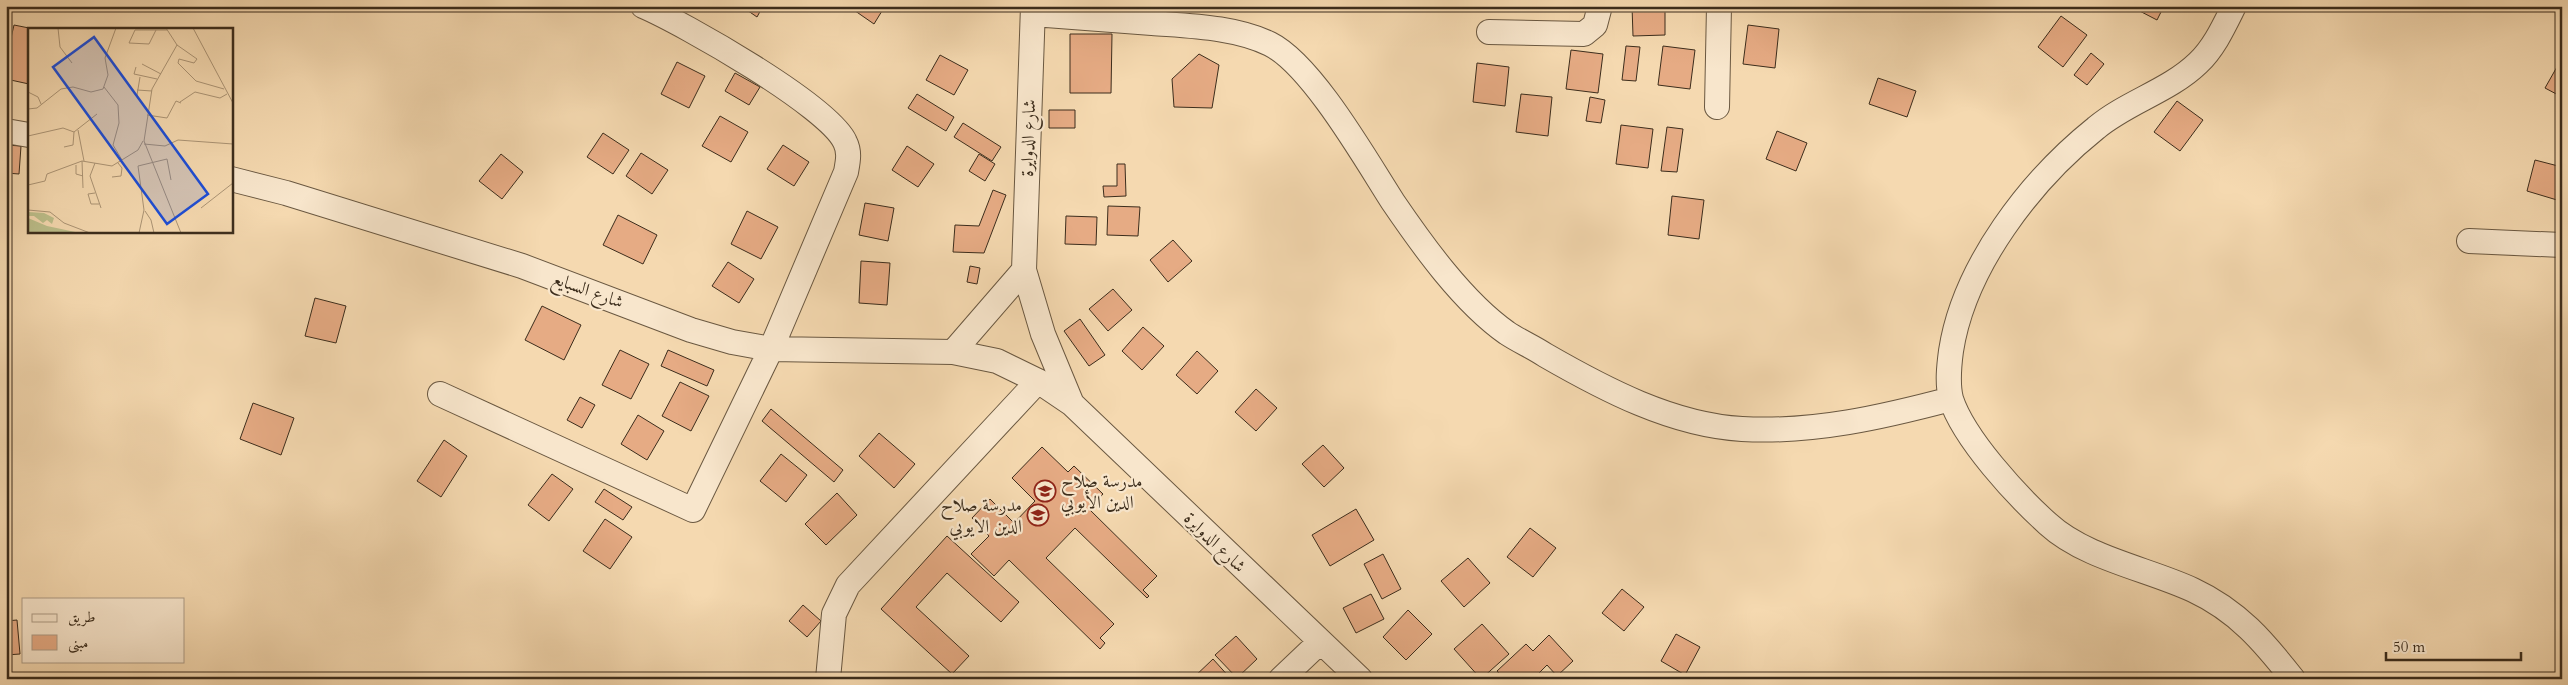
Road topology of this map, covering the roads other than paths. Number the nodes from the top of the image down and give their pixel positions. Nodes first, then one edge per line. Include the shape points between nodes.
1 (644, 6) edge
2 (1600, 6) edge
3 (1719, 6) edge
4 (2234, 6) edge
5 (1033, 10) edge
6 (1489, 32) dead end
7 (1717, 107) dead end
8 (6, 131) edge
9 (28, 135) edge
10 (232, 179) edge
11 (2469, 241) dead end
12 (2562, 245) edge
13 (1024, 270) junction
14 (771, 349) junction
15 (952, 352) junction
16 (1038, 381) junction
17 (440, 394) dead end
18 (1952, 399) junction
19 (1072, 404) junction
20 (1320, 642) junction
21 (828, 679) edge
22 (1281, 679) edge
23 (1360, 679) edge
24 (2293, 679) edge

1 - 14 street via 739,58 809,105 838,130 845,142 849,154 846,172
2 - 6 street via 1595,25 1584,34
3 - 7 street
4 - 18 street via 2218,37 2199,62 2096,128 2051,170 2008,221 1984,261 1954,331 1948,372
5 - 13 street, شارع الدوايرة
5 - 18 street via 1196,26 1270,44 1292,60 1324,97 1403,216 1455,285 1506,332 1583,377 1650,407 1698,422 1741,429 1809,429 1886,416
8 - 9 street
10 - 14 street, شارع السبايع via 522,266 691,330
11 - 12 street
13 - 15 street
13 - 19 street, شارع الدوايرة via 1043,334
14 - 15 street, شارع السبايع
14 - 17 street via 693,510
15 - 16 street, شارع السبايع via 997,360
16 - 19 street, شارع السبايع
16 - 21 street via 848,585 834,614
18 - 24 street via 1966,428 1992,465 2024,502 2057,532 2092,551 2194,590 2225,608 2258,634
19 - 20 street, شارع الدوايرة
20 - 22 street
20 - 23 street, شارع الدوايرة

